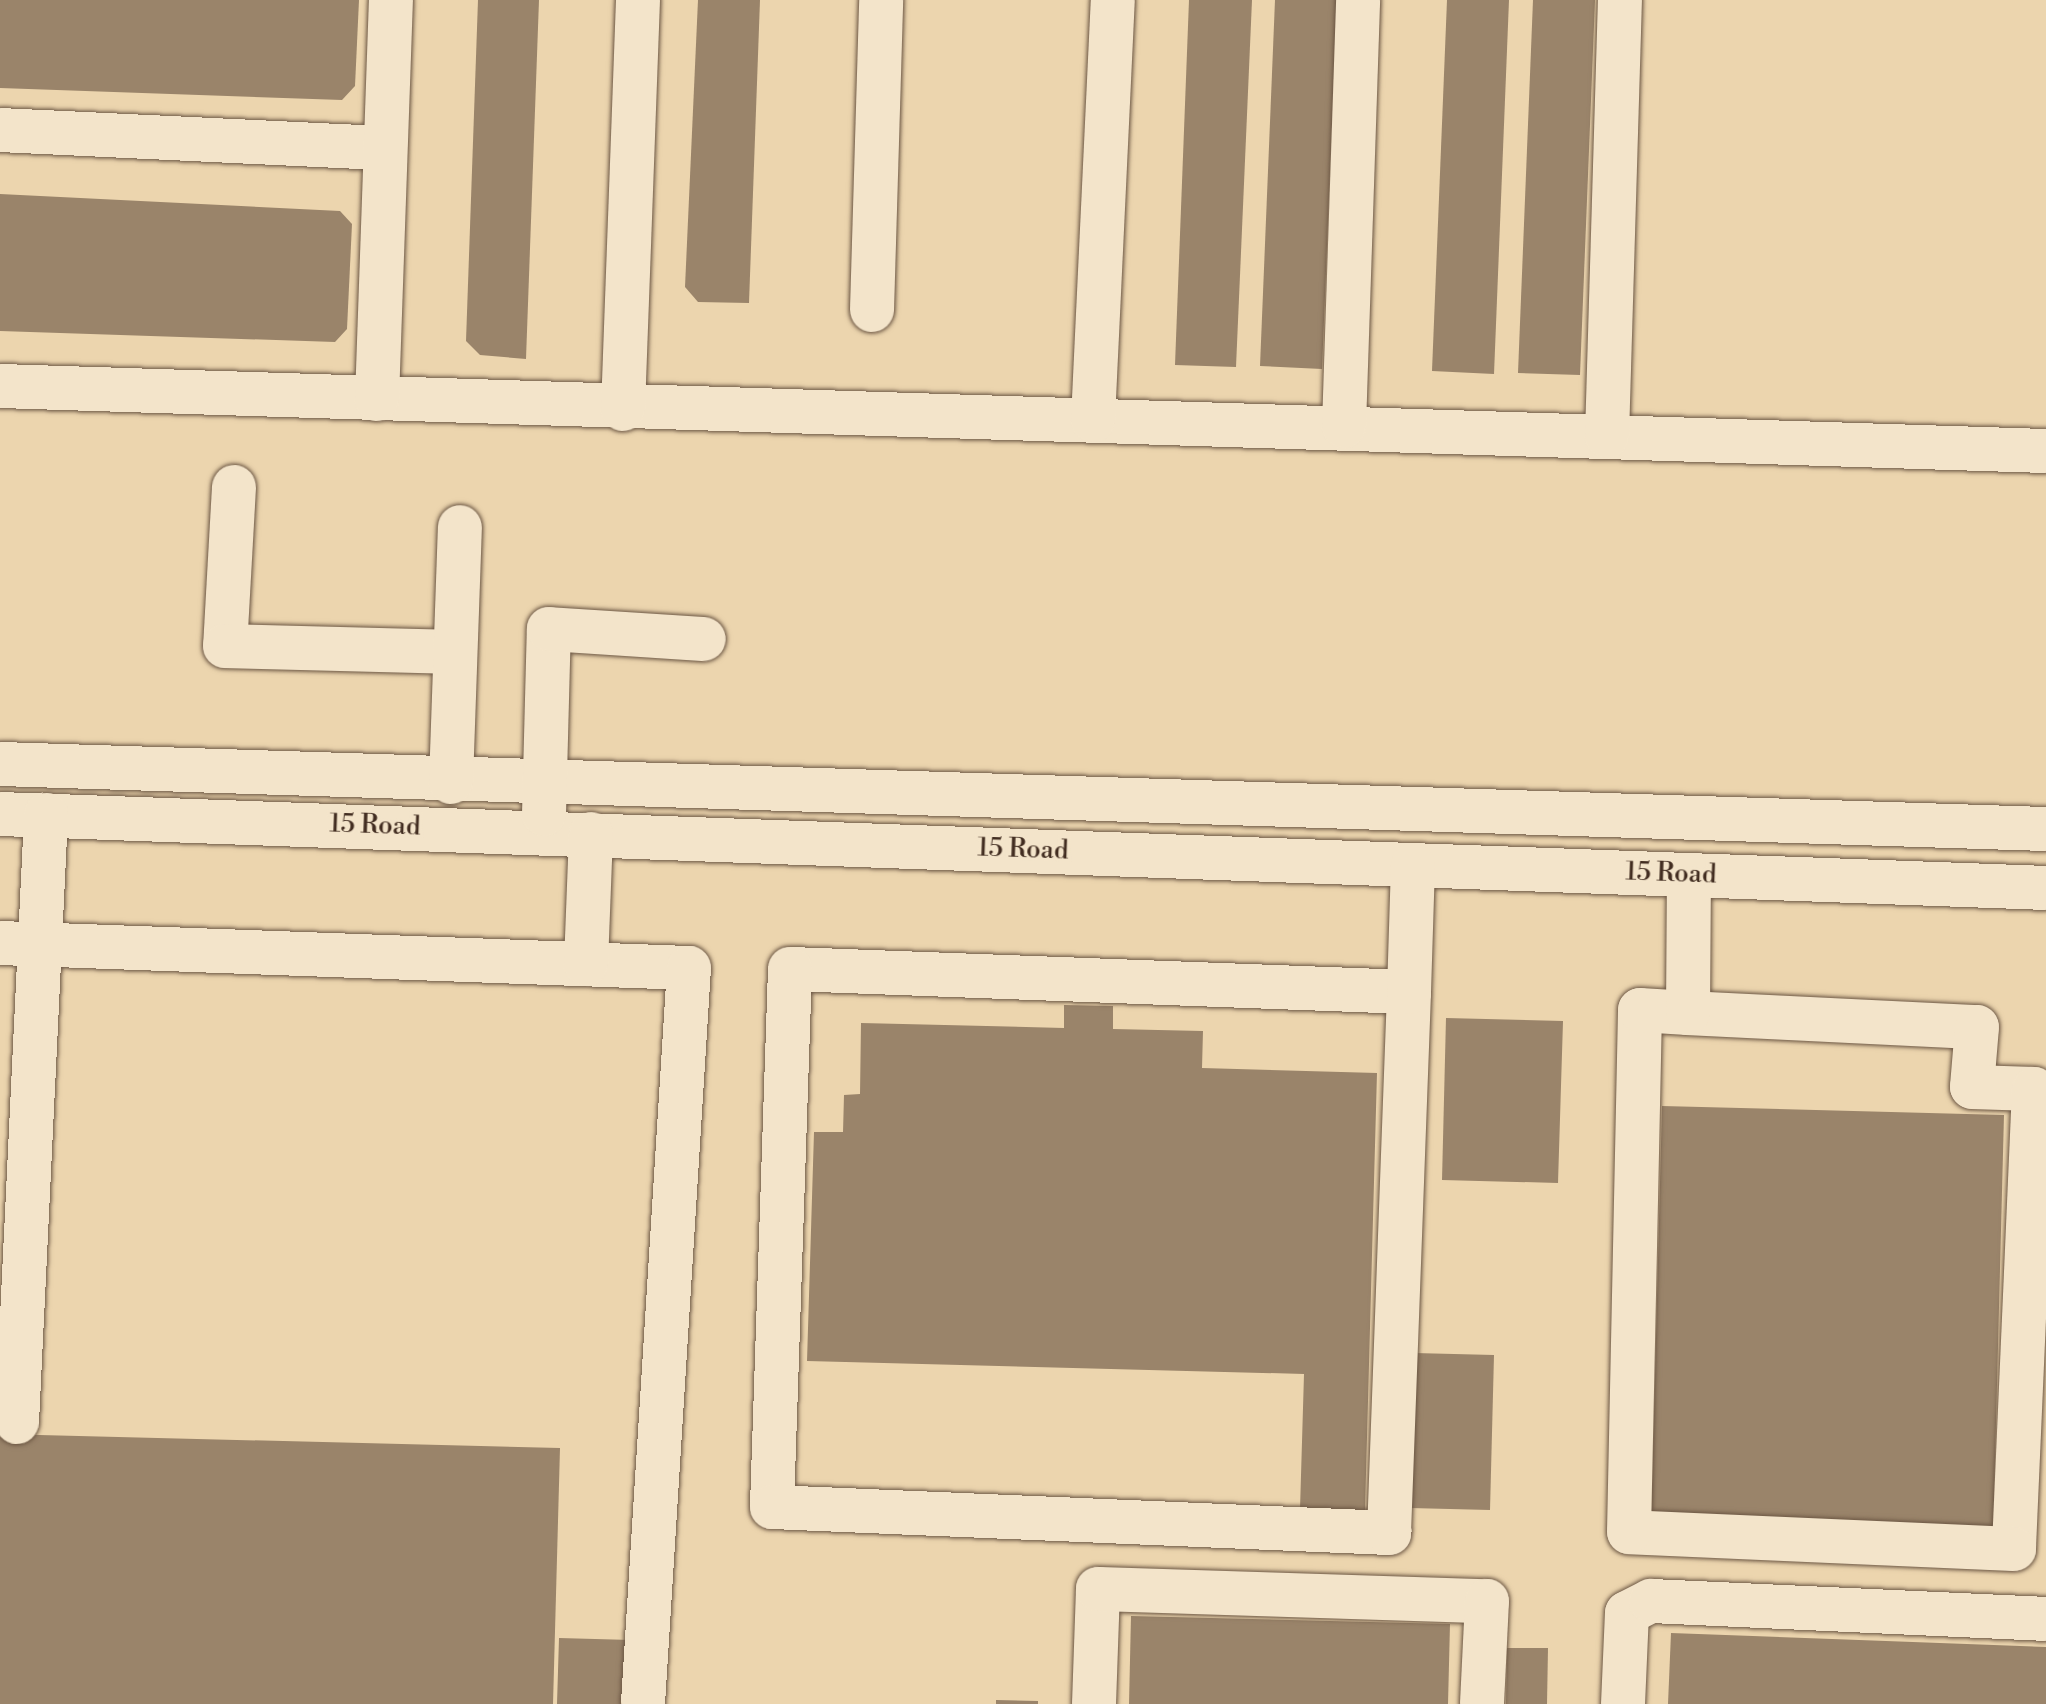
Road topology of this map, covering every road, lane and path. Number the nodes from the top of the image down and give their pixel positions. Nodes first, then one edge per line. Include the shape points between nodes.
1 (391, 0) edge
2 (638, 0) edge
3 (881, 0) edge
4 (1113, 0) edge
5 (1358, 0) edge
6 (1620, 0) edge
7 (0, 130) edge
8 (384, 148) junction
9 (872, 310) dead end
10 (0, 386) edge
11 (377, 399) junction
12 (623, 409) junction
13 (1093, 420) junction
14 (1344, 426) junction
15 (1607, 436) junction
16 (2046, 451) edge
17 (234, 487) dead end
18 (460, 527) dead end
19 (704, 639) dead end
20 (455, 652) junction
21 (0, 764) edge
22 (451, 782) junction
23 (544, 786) junction
24 (0, 814) edge
25 (46, 815) junction
26 (2046, 829) edge
27 (543, 832) junction
28 (591, 834) junction
29 (1413, 865) junction
30 (1689, 875) junction
31 (2046, 888) edge
32 (19, 943) edge
33 (586, 964) junction
34 (1409, 992) junction
35 (1688, 1013) junction
36 (17, 1422) dead end
37 (2046, 1619) edge
38 (643, 1704) edge
39 (1094, 1704) edge
40 (1482, 1704) edge
41 (1623, 1704) edge

1 - 8 street
2 - 12 street
3 - 9 street
4 - 13 street
5 - 14 street
6 - 15 street
7 - 8 street
8 - 11 street
10 - 11 street
11 - 12 street
12 - 13 street
13 - 14 street
14 - 15 street
15 - 16 street
17 - 20 street via 225,646
18 - 20 street
19 - 23 street via 549,629
20 - 22 street
21 - 22 street, 15 Road
22 - 23 street, 15 Road
23 - 26 street, 15 Road
23 - 27 street
24 - 25 street, 15 Road
25 - 27 street, 15 Road
25 - 32 street
27 - 28 street, 15 Road
28 - 29 street, 15 Road
28 - 33 street
29 - 30 street, 15 Road
29 - 34 street
30 - 31 street, 15 Road
30 - 35 street
32 - 33 street
32 - 36 street
33 - 38 street via 689,968
34 - 34 street via 790,969 772,1507 1389,1533
35 - 35 street via 1640,1010 1629,1532 2014,1549 2034,1089 1972,1087 1977,1027
37 - 41 street via 1651,1601 1627,1613
39 - 40 street via 1098,1589 1487,1601

